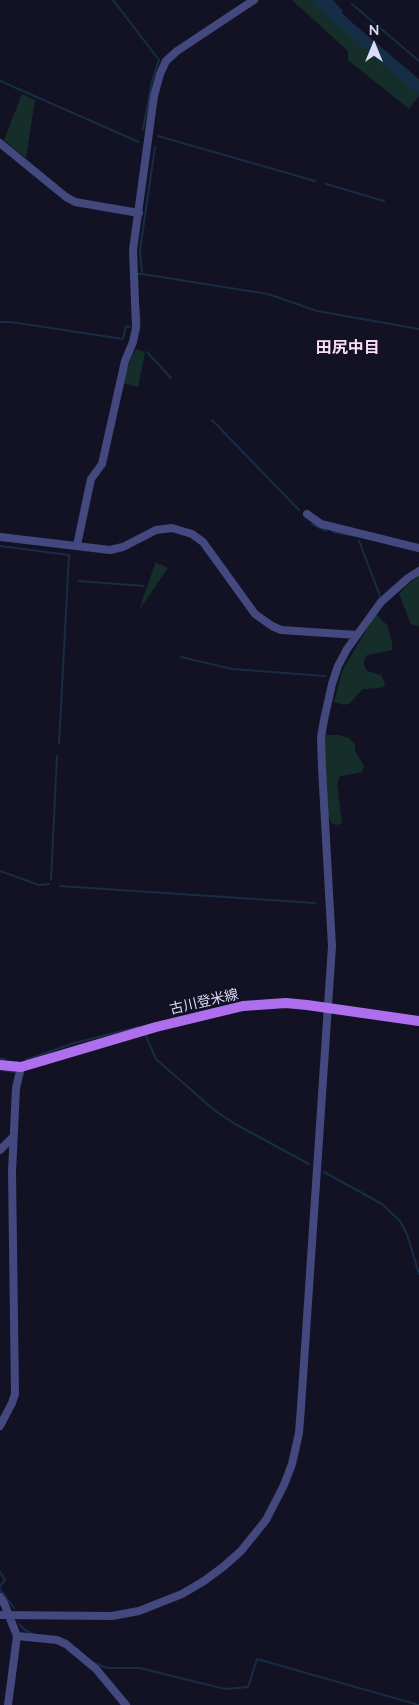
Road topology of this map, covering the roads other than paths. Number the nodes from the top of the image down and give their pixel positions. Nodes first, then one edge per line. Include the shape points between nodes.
1 (254, 0) edge
2 (0, 143) edge
3 (139, 213) junction
4 (307, 514) dead end
5 (0, 537) edge
6 (77, 545) junction
7 (419, 548) edge
8 (419, 571) edge
9 (357, 634) junction
10 (327, 1008) junction
11 (419, 1021) edge
12 (0, 1064) edge
13 (22, 1067) junction
14 (13, 1137) junction
15 (0, 1150) edge
16 (0, 1426) edge
17 (0, 1597) edge
18 (0, 1615) edge
19 (9, 1615) junction
20 (17, 1636) junction
21 (8, 1705) edge
22 (126, 1705) edge

1 - 3 street via 166,61 154,96
2 - 3 street via 75,202
3 - 6 street via 133,250 134,342 125,361 102,464 91,480
4 - 7 street via 321,524
5 - 6 street
6 - 9 street via 110,550 156,530 172,528 192,534 203,542 255,614 272,626 281,630
8 - 9 street via 381,602
9 - 10 street via 335,675 321,737 332,946
10 - 11 main road, 古川登米線
10 - 13 main road, 古川登米線 via 286,1004 243,1006 156,1027
10 - 19 street via 299,1433 292,1464 276,1502 241,1550 223,1567 182,1594 139,1611 112,1616
12 - 13 main road, 古川登米線
13 - 14 street via 16,1088
14 - 15 street
14 - 16 street via 15,1394
17 - 19 street
18 - 19 street
19 - 20 street
20 - 21 street
20 - 22 street via 66,1644 96,1669

